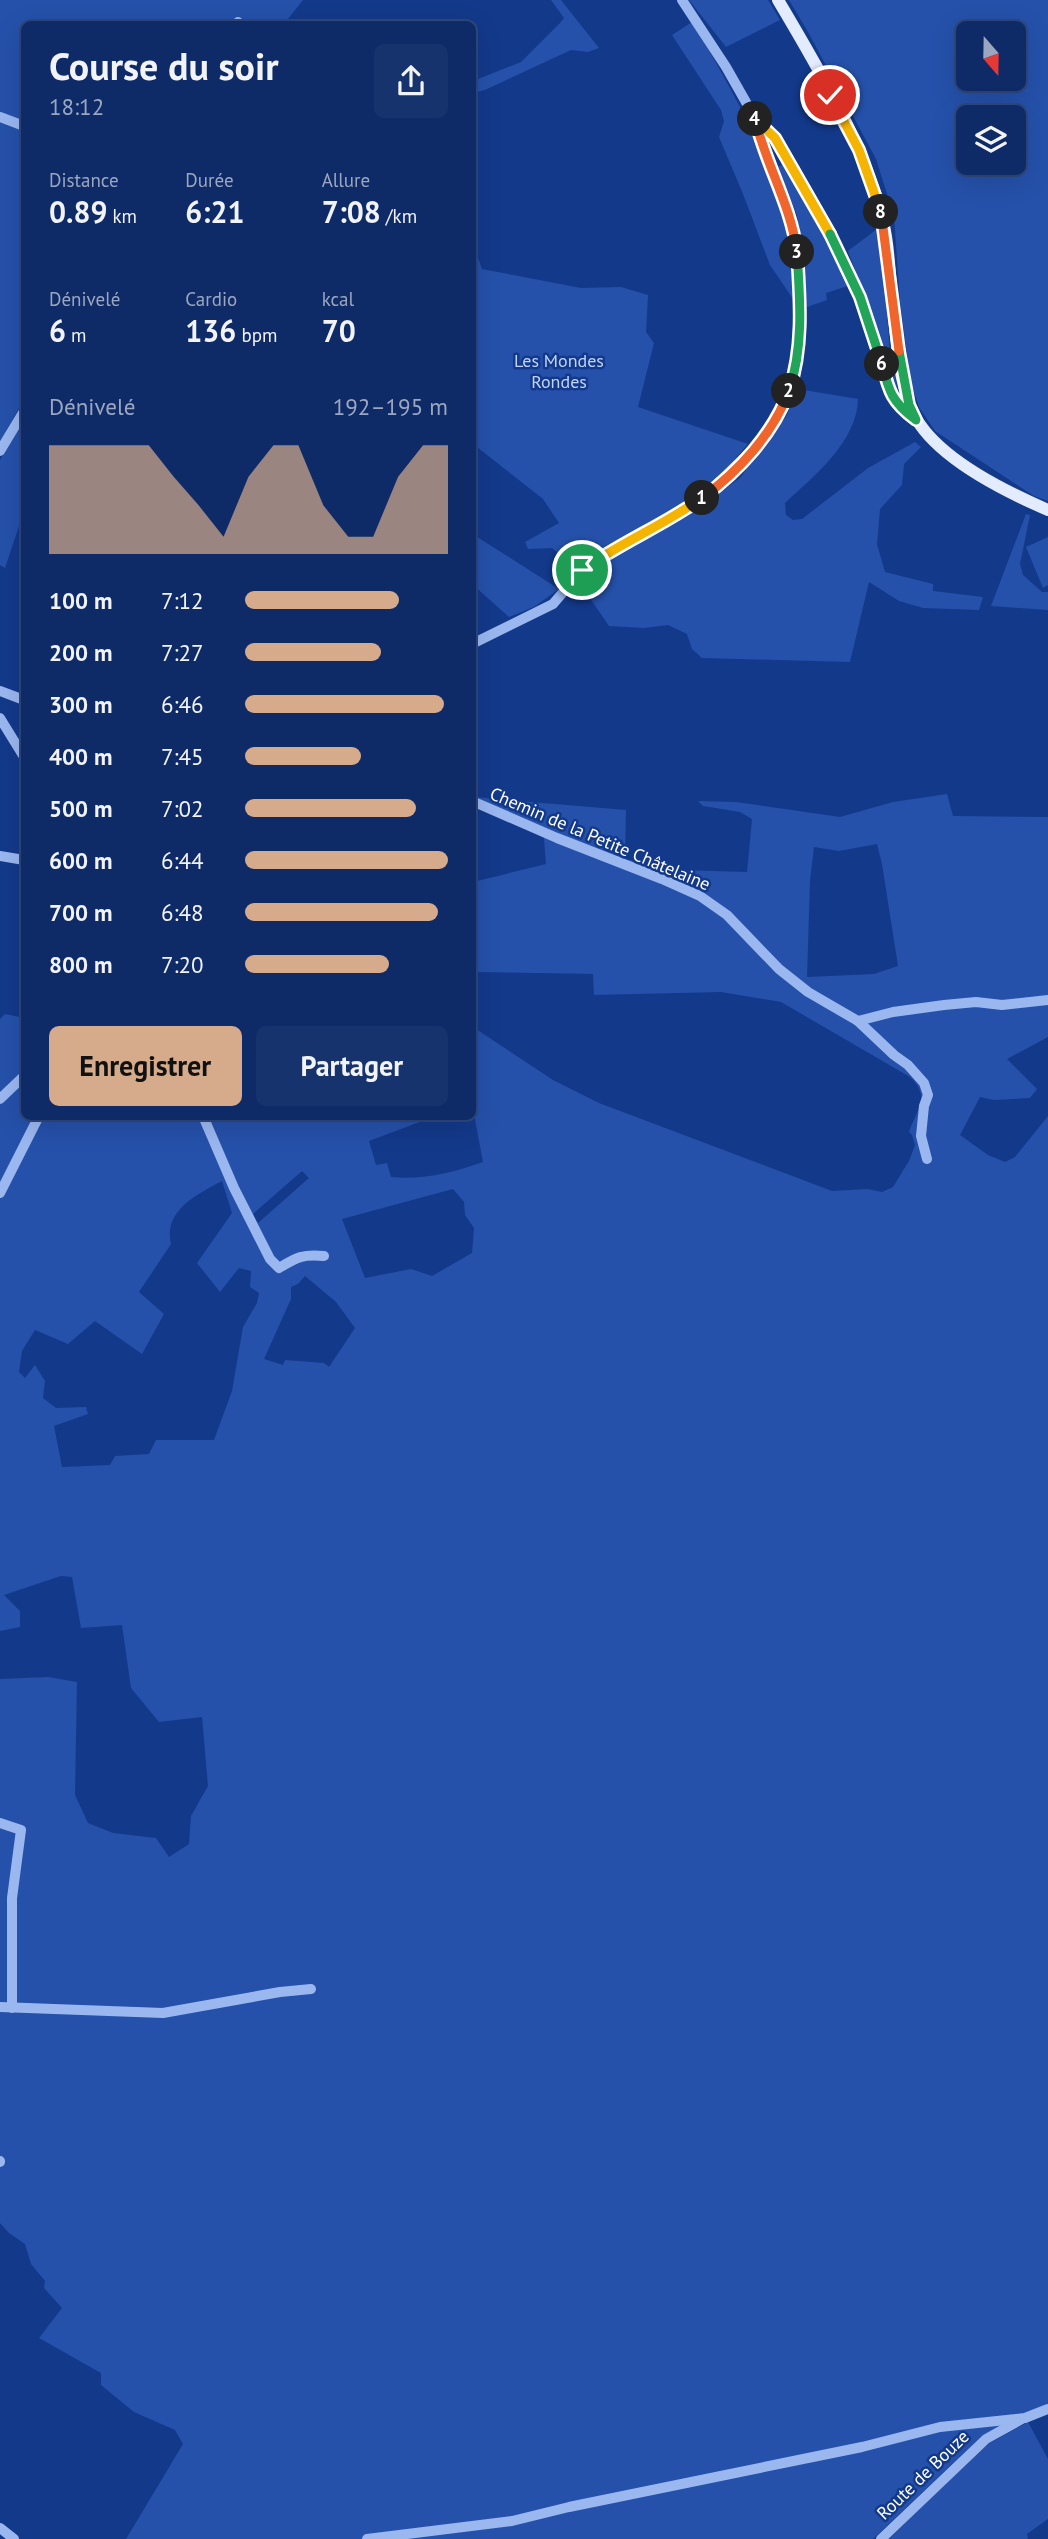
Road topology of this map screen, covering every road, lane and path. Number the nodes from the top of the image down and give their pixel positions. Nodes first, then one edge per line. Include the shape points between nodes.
1 (682, 0) edge
2 (778, 0) edge
3 (0, 117) edge
4 (755, 118) junction
5 (21, 125) edge
6 (21, 416) edge
7 (916, 420) junction
8 (0, 451) edge
9 (1048, 510) edge
10 (476, 643) edge
11 (0, 691) edge
12 (21, 699) edge
13 (0, 718) edge
14 (21, 752) edge
15 (476, 803) edge
16 (0, 856) edge
17 (21, 860) edge
18 (1048, 1000) edge
19 (858, 1021) junction
20 (21, 1079) edge
21 (0, 1099) edge
22 (37, 1120) edge
23 (205, 1120) edge
24 (927, 1159) dead end
25 (0, 1193) edge
26 (324, 1256) dead end
27 (0, 1823) edge
28 (311, 1989) dead end
29 (0, 2007) edge
30 (12, 2008) junction
31 (1048, 2409) edge
32 (1025, 2417) junction
33 (0, 2528) edge
34 (14, 2539) edge
35 (367, 2539) edge
36 (881, 2539) edge

1 - 4 street
2 - 7 main road via 859,150 876,194 902,374
3 - 5 street
4 - 7 street via 775,138 838,247 860,297 888,389 899,407
4 - 10 street via 789,211 797,254 801,328 783,407 765,437 708,493 592,563 553,604
6 - 8 street
7 - 9 main road via 958,462
11 - 12 street
13 - 14 street
15 - 19 street, Chemin de la Petite Châtelaine via 700,896 727,915 808,992
16 - 17 street
18 - 19 street via 944,1005
19 - 24 street, Chemin de la Petite Châtelaine via 924,1083 928,1095 921,1136
20 - 21 street
22 - 25 street
23 - 26 street via 270,1259 279,1268 306,1254
27 - 30 street via 21,1829 12,1898
28 - 30 street via 163,2013
29 - 30 street
31 - 32 street
32 - 35 street via 940,2427 862,2448 512,2521
32 - 36 street, Route de Bouze via 986,2440
33 - 34 street

